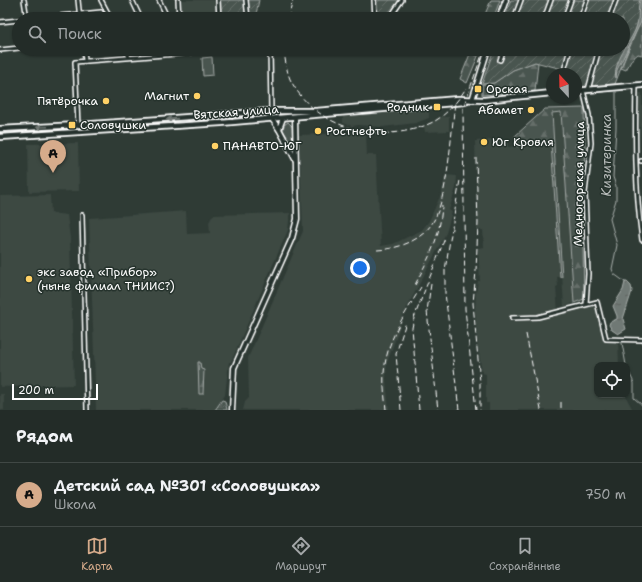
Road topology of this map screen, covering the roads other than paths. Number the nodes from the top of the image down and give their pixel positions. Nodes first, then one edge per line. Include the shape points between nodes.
1 (24, 0) edge
2 (78, 0) edge
3 (101, 0) edge
4 (132, 0) edge
5 (159, 0) edge
6 (178, 0) edge
7 (218, 0) edge
8 (246, 0) edge
9 (374, 0) edge
10 (402, 0) edge
11 (506, 0) edge
12 (521, 0) edge
13 (551, 0) edge
14 (571, 0) edge
15 (587, 0) edge
16 (616, 0) edge
17 (26, 12) edge
18 (79, 12) edge
19 (107, 12) edge
20 (138, 12) edge
21 (165, 12) edge
22 (179, 12) edge
23 (219, 12) edge
24 (247, 12) edge
25 (374, 12) edge
26 (394, 12) edge
27 (502, 12) edge
28 (517, 12) edge
29 (547, 12) edge
30 (567, 12) edge
31 (583, 12) edge
32 (612, 12) edge
33 (12, 21) edge
34 (0, 22) edge
35 (12, 49) edge
36 (0, 50) edge
37 (85, 56) edge
38 (144, 56) edge
39 (270, 56) edge
40 (486, 56) edge
41 (501, 56) edge
42 (568, 56) edge
43 (596, 56) edge
44 (129, 57) joint
45 (500, 60) dead end
46 (85, 61) junction
47 (565, 67) dead end
48 (636, 85) junction
49 (642, 85) edge
50 (582, 90) edge
51 (586, 90) junction
52 (546, 94) edge
53 (472, 100) junction
54 (271, 111) junction
55 (288, 111) junction
56 (295, 111) junction
57 (295, 117) junction
58 (283, 118) junction
59 (272, 119) junction
60 (137, 122) junction
61 (78, 125) junction
62 (2, 129) edge
63 (138, 129) junction
64 (279, 130) junction
65 (2, 137) edge
66 (296, 161) junction
67 (82, 215) dead end
68 (642, 240) edge
69 (586, 304) junction
70 (512, 318) dead end
71 (642, 340) edge
72 (87, 410) edge
73 (232, 410) edge

1 - 17 street
2 - 18 street
3 - 19 street
4 - 20 street
5 - 21 street
6 - 22 street
7 - 23 street
8 - 24 street
9 - 25 street
10 - 26 street
11 - 27 main road
12 - 28 street
13 - 29 street
14 - 30 street
15 - 31 street
16 - 32 street
33 - 34 street
35 - 36 street
37 - 46 street
38 - 44 street
39 - 54 street
40 - 53 main road
41 - 45 street
42 - 47 street
43 - 51 street
44 - 46 street
46 - 61 street via 75,62
48 - 49 main road
48 - 51 main road
48 - 68 street via 634,161
50 - 51 main road
51 - 69 street, Медногорская улица via 591,143 585,193 588,274
52 - 53 main road, Вятская улица
53 - 56 main road, Вятская улица
53 - 57 main road, Вятская улица
54 - 55 main road, Вятская улица
54 - 59 main road
54 -> 60 main road, Вятская улица
55 - 56 main road, Вятская улица
55 - 58 main road
56 - 57 main road
57 - 58 main road, Вятская улица
57 - 66 main road
58 - 59 main road, Вятская улица
58 - 64 main road
59 - 63 main road, Вятская улица
59 - 64 main road
60 - 61 main road, Вятская улица
60 - 63 main road
61 -> 62 main road, Вятская улица
62 - 65 main road
63 - 65 main road, Вятская улица
64 - 66 main road
66 - 73 main road via 297,219 292,238 234,368
67 - 72 street
69 - 70 street via 538,317
69 - 71 street via 597,302 606,339

